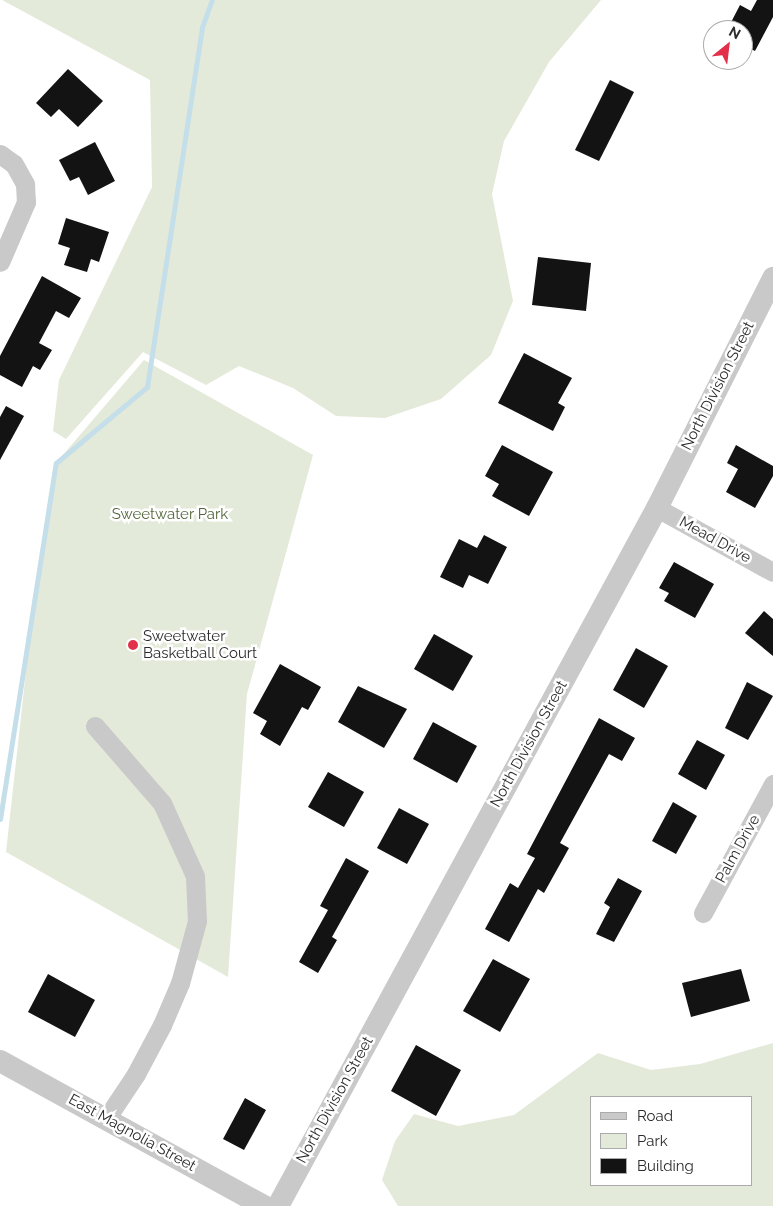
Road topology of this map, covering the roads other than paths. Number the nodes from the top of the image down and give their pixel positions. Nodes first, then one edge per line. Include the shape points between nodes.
1 (0, 154) edge
2 (0, 262) edge
3 (773, 278) edge
4 (657, 508) junction
5 (773, 572) edge
6 (95, 726) dead end
7 (773, 784) edge
8 (703, 913) dead end
9 (0, 1061) edge
10 (106, 1119) junction
11 (264, 1206) edge
12 (278, 1206) edge

1 - 2 street via 14,164 25,184 26,202
3 - 4 street, North Division Street
4 - 5 street, Mead Drive
4 - 12 street, North Division Street
6 - 10 street via 162,803 195,876 197,921 180,983 162,1025 136,1074
7 - 8 street, Palm Drive
9 - 10 street, East Magnolia Street
10 - 11 street, East Magnolia Street

